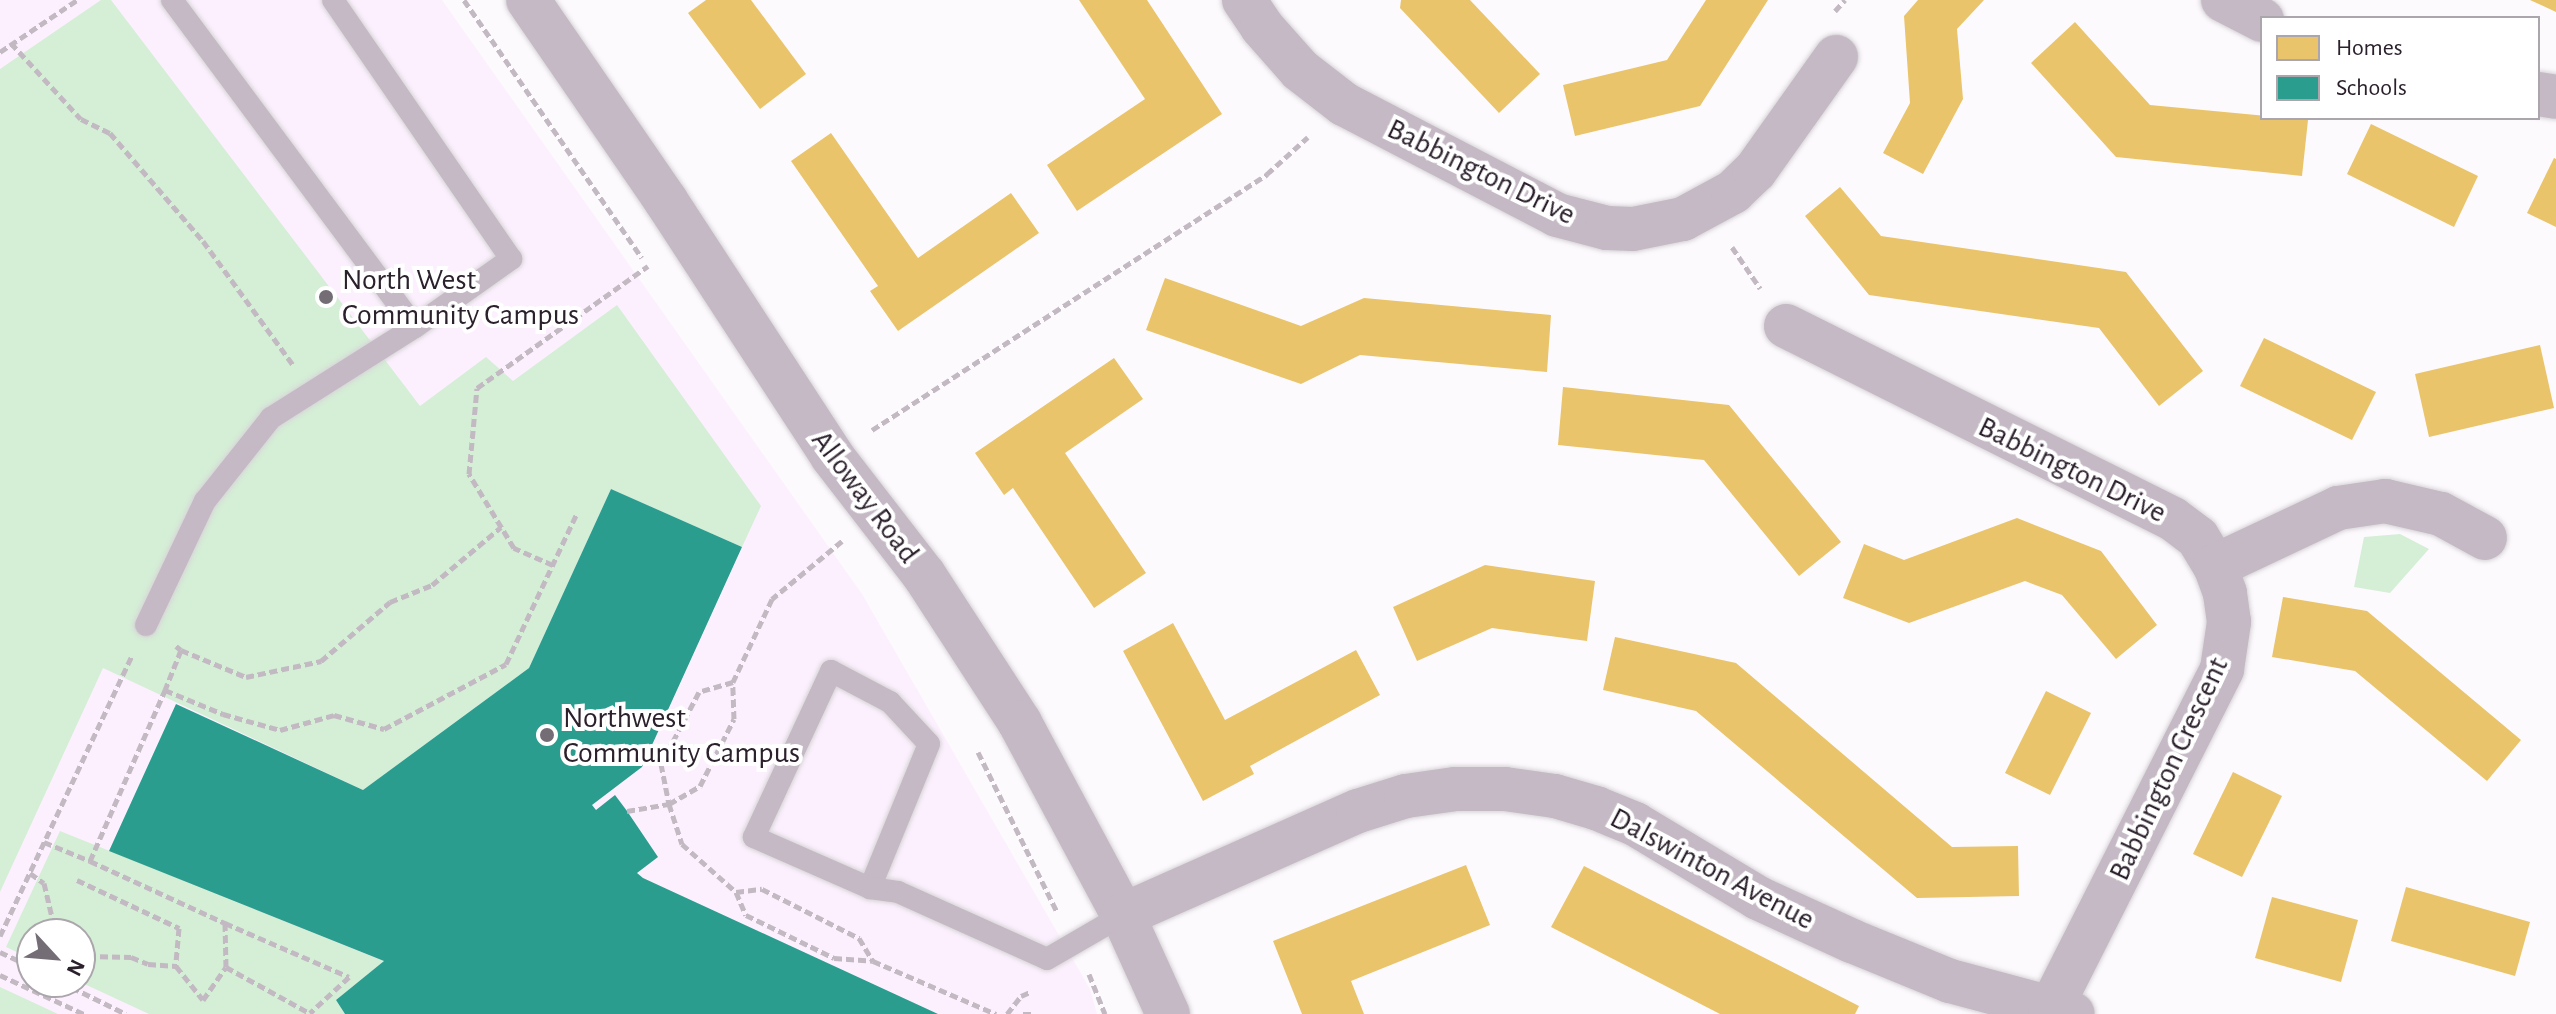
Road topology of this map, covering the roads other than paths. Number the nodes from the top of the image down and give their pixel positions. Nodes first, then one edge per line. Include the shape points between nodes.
1 (172, 0) edge
2 (333, 0) edge
3 (528, 0) edge
4 (1244, 0) edge
5 (2223, 0) edge
6 (2260, 19) edge
7 (1836, 57) dead end
8 (1786, 326) road end
9 (415, 327) junction
10 (2485, 538) dead end
11 (2215, 566) junction
12 (146, 625) road end
13 (870, 888) junction
14 (1123, 915) junction
15 (2062, 1012) edge
16 (1168, 1014) edge

1 - 9 lane
2 - 9 lane via 511,259
3 - 14 street, Alloway Road via 832,456 924,575 1020,723
4 - 7 street, Babbington Drive via 1300,70 1344,104 1557,215 1633,229 1707,209 1733,192 1755,171
5 - 6 street
8 - 11 street, Babbington Drive via 2173,519 2198,538
9 - 12 lane via 271,418 205,501
10 - 11 street via 2441,514 2385,501 2338,508
11 - 15 street, Babbington Crescent via 2229,622 2222,669
13 - 13 lane via 754,837 831,671 890,702 929,744
13 - 14 lane via 898,892 1047,959
14 - 15 street, Dalswinton Avenue via 1358,811 1406,796 1505,789 1596,808 1635,824 1758,898 1852,941 1950,981
14 - 16 street, Alloway Road

